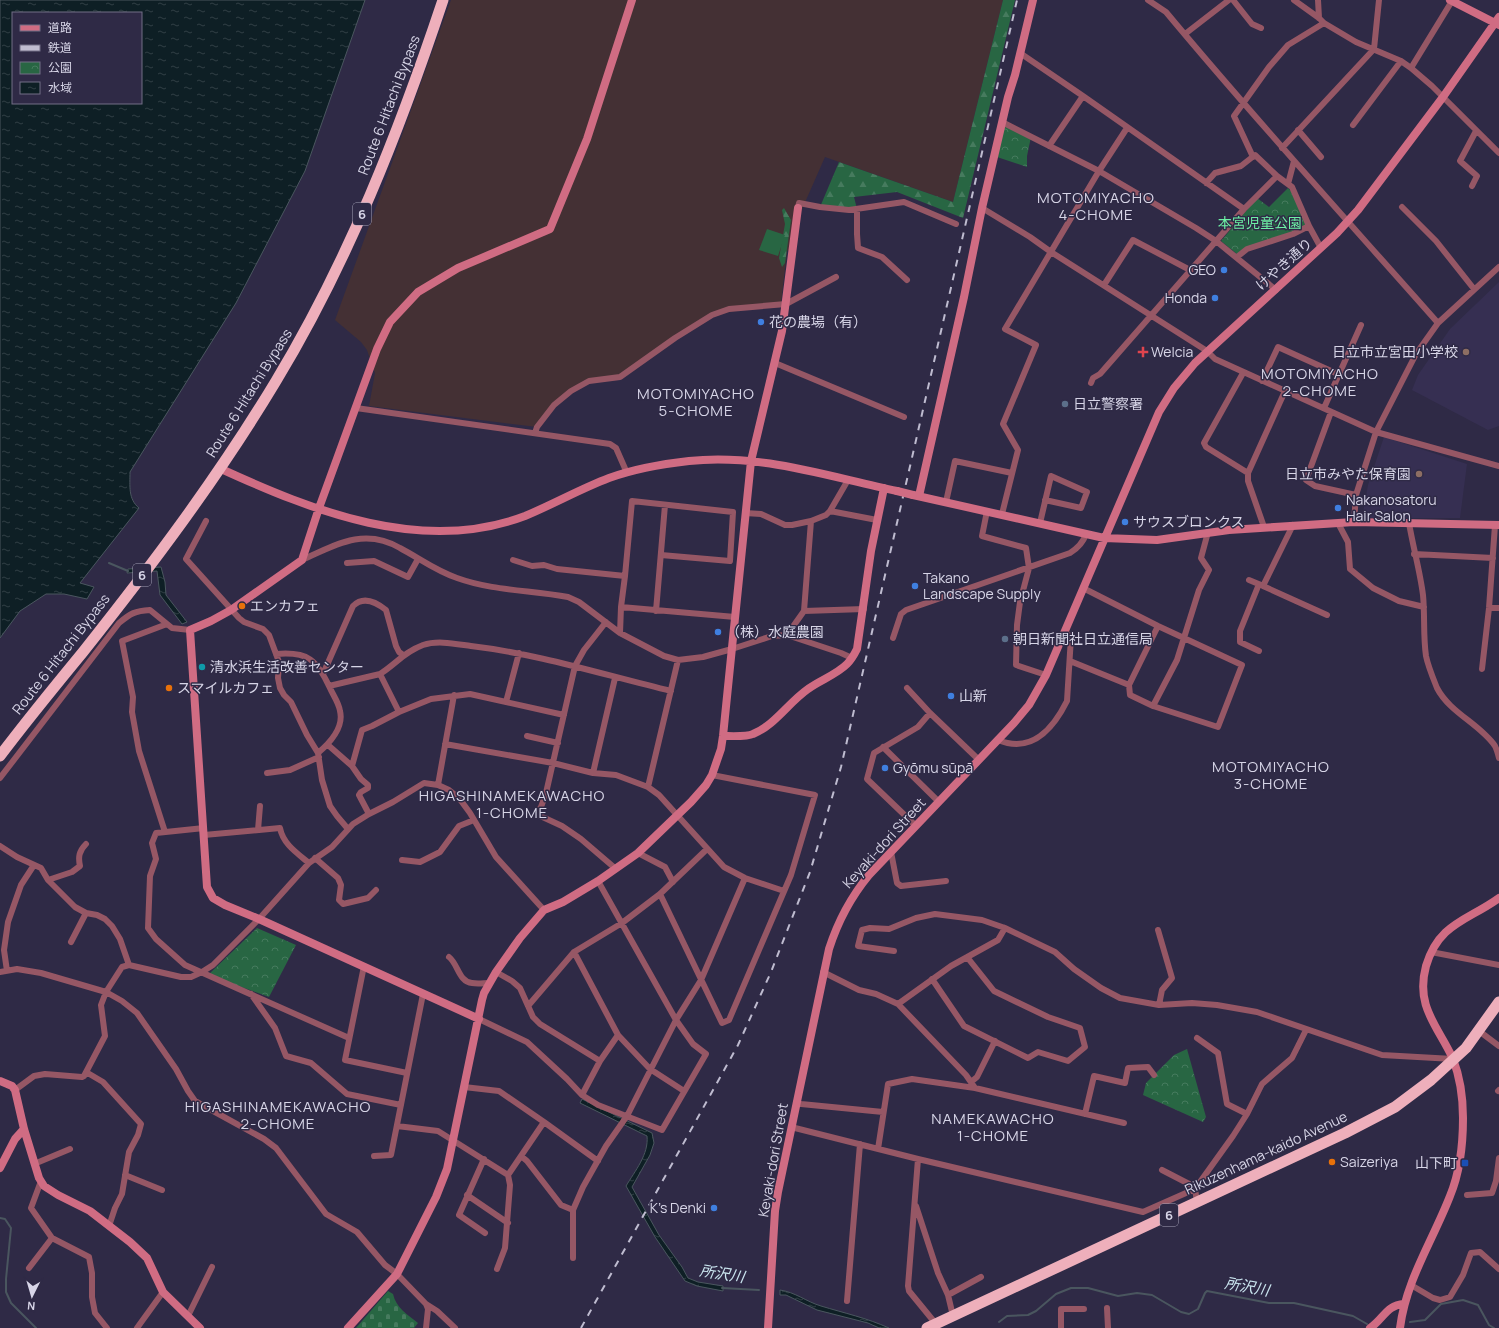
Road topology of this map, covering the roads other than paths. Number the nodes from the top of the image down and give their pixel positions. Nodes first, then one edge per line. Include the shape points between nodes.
1 (443, 0) edge
2 (632, 0) edge
3 (1033, 0) edge
4 (1148, 0) edge
5 (1229, 0) edge
6 (1233, 0) edge
7 (1294, 0) edge
8 (1318, 0) edge
9 (1379, 0) edge
10 (1451, 0) edge
11 (1319, 18) junction
12 (1498, 22) edge
13 (1324, 23) junction
14 (1261, 28) dead end
15 (1185, 34) junction
16 (1374, 49) junction
17 (1020, 53) junction
18 (1401, 61) junction
19 (1411, 68) junction
20 (1083, 96) junction
21 (1442, 97) junction
22 (1244, 103) junction
23 (1002, 122) junction
24 (1353, 125) dead end
25 (1127, 128) junction
26 (1298, 130) junction
27 (1476, 131) junction
28 (1049, 146) junction
29 (1282, 148) junction
30 (1499, 152) edge
31 (1253, 157) junction
32 (1321, 157) dead end
33 (1294, 160) junction
34 (1099, 171) junction
35 (1277, 176) junction
36 (1206, 183) junction
37 (1288, 184) junction
38 (1472, 186) dead end
39 (1402, 207) dead end
40 (798, 208) joint
41 (982, 208) junction
42 (857, 209) junction
43 (1244, 209) junction
44 (1349, 221) junction
45 (956, 224) dead end
46 (1309, 226) junction
47 (1216, 241) junction
48 (1321, 248) junction
49 (1051, 252) junction
50 (1237, 257) junction
51 (1499, 267) edge
52 (1190, 270) junction
53 (836, 277) dead end
54 (907, 280) dead end
55 (1104, 285) junction
56 (1474, 289) junction
57 (1276, 290) junction
58 (786, 304) junction
59 (1152, 315) junction
60 (1438, 323) junction
61 (1361, 325) dead end
62 (1207, 351) junction
63 (774, 362) junction
64 (1243, 372) junction
65 (1340, 375) junction
66 (1262, 381) junction
67 (1090, 384) dead end
68 (1285, 391) junction
69 (356, 408) junction
70 (1324, 408) junction
71 (1331, 412) junction
72 (904, 418) dead end
73 (1376, 432) junction
74 (536, 433) junction
75 (751, 461) junction
76 (1499, 466) edge
77 (219, 468) junction
78 (627, 473) junction
79 (1012, 473) junction
80 (1248, 473) junction
81 (848, 480) junction
82 (884, 488) junction
83 (916, 495) junction
84 (1356, 495) junction
85 (1045, 500) junction
86 (946, 502) junction
87 (665, 505) junction
88 (319, 508) junction
89 (830, 511) junction
90 (987, 511) junction
91 (745, 513) junction
92 (1002, 514) junction
93 (877, 520) junction
94 (206, 521) dead end
95 (811, 521) junction
96 (1354, 522) junction
97 (1040, 523) junction
98 (1338, 523) junction
99 (1409, 523) junction
100 (1497, 525) edge
101 (1293, 526) junction
102 (1264, 527) junction
103 (1208, 532) junction
104 (1086, 534) junction
105 (1104, 538) junction
106 (1414, 554) junction
107 (661, 555) junction
108 (1493, 558) junction
109 (418, 559) junction
110 (302, 560) junction
111 (513, 560) dead end
112 (347, 563) dead end
113 (1029, 568) junction
114 (625, 576) junction
115 (1249, 580) dead end
116 (1261, 585) junction
117 (1083, 588) junction
118 (621, 607) junction
119 (1424, 607) junction
120 (1489, 608) junction
121 (1499, 608) edge
122 (864, 609) junction
123 (231, 610) junction
124 (656, 611) junction
125 (804, 611) junction
126 (1328, 615) dead end
127 (734, 617) junction
128 (606, 622) junction
129 (167, 624) junction
130 (1158, 626) junction
131 (190, 630) junction
132 (1065, 632) junction
133 (620, 633) junction
134 (786, 635) junction
135 (893, 638) dead end
136 (1184, 638) junction
137 (732, 649) junction
138 (1259, 651) dead end
139 (519, 652) junction
140 (276, 654) junction
141 (403, 655) junction
142 (852, 658) junction
143 (678, 660) junction
144 (1070, 661) junction
145 (575, 666) junction
146 (1482, 669) dead end
147 (323, 674) junction
148 (380, 674) junction
149 (1046, 675) junction
150 (615, 678) junction
151 (1128, 685) junction
152 (329, 686) junction
153 (907, 688) dead end
154 (671, 691) junction
155 (454, 695) junction
156 (506, 702) junction
157 (1153, 706) junction
158 (400, 712) junction
159 (930, 713) junction
160 (564, 715) junction
161 (527, 736) dead end
162 (723, 736) junction
163 (998, 740) junction
164 (558, 743) junction
165 (445, 744) junction
166 (328, 745) junction
167 (883, 747) junction
168 (319, 755) junction
169 (0, 756) edge
170 (1499, 758) edge
171 (979, 760) junction
172 (553, 763) junction
173 (352, 766) junction
174 (267, 773) dead end
175 (593, 773) junction
176 (712, 775) junction
177 (0, 778) edge
178 (438, 785) junction
179 (648, 787) junction
180 (939, 802) junction
181 (260, 806) dead end
182 (369, 814) junction
183 (677, 815) junction
184 (474, 820) junction
185 (916, 826) junction
186 (348, 829) junction
187 (258, 830) junction
188 (204, 831) junction
189 (165, 832) junction
190 (86, 844) dead end
191 (0, 846) edge
192 (707, 849) junction
193 (891, 852) junction
194 (638, 853) junction
195 (315, 858) junction
196 (402, 860) dead end
197 (309, 863) junction
198 (34, 865) junction
199 (616, 869) junction
200 (745, 878) junction
201 (48, 880) junction
202 (598, 881) junction
203 (946, 881) dead end
204 (673, 882) junction
205 (376, 890) dead end
206 (784, 891) junction
207 (660, 894) junction
208 (1498, 902) edge
209 (544, 910) junction
210 (86, 913) junction
211 (259, 919) junction
212 (622, 923) junction
213 (1005, 928) junction
214 (1158, 930) dead end
215 (70, 942) dead end
216 (894, 951) dead end
217 (574, 952) junction
218 (1431, 952) junction
219 (449, 957) dead end
220 (967, 957) junction
221 (129, 965) junction
222 (1499, 965) edge
223 (364, 966) junction
224 (3, 971) edge
225 (202, 972) junction
226 (496, 972) junction
227 (823, 972) junction
228 (932, 979) junction
229 (702, 980) junction
230 (489, 983) junction
231 (106, 992) junction
232 (250, 994) junction
233 (423, 994) junction
234 (1499, 1002) edge
235 (898, 1004) junction
236 (1159, 1005) junction
237 (528, 1006) junction
238 (478, 1019) junction
239 (676, 1020) junction
240 (1306, 1030) junction
241 (1479, 1031) junction
242 (618, 1034) junction
243 (349, 1038) junction
244 (1197, 1038) dead end
245 (995, 1041) junction
246 (1499, 1046) edge
247 (1453, 1059) junction
248 (600, 1061) junction
249 (650, 1069) junction
250 (86, 1072) junction
251 (407, 1073) junction
252 (1154, 1075) dead end
253 (0, 1081) edge
254 (971, 1082) junction
255 (464, 1087) junction
256 (975, 1088) junction
257 (15, 1090) junction
258 (684, 1091) junction
259 (582, 1095) junction
260 (796, 1102) junction
261 (401, 1106) junction
262 (883, 1112) junction
263 (1085, 1114) junction
264 (1247, 1114) junction
265 (627, 1116) junction
266 (544, 1122) junction
267 (1124, 1123) dead end
268 (397, 1126) junction
269 (791, 1127) junction
270 (24, 1129) junction
271 (453, 1141) junction
272 (860, 1144) junction
273 (70, 1149) dead end
274 (878, 1149) junction
275 (374, 1156) dead end
276 (521, 1156) junction
277 (1499, 1158) edge
278 (918, 1159) junction
279 (484, 1160) junction
280 (598, 1161) junction
281 (34, 1164) junction
282 (0, 1168) edge
283 (1162, 1170) dead end
284 (125, 1175) junction
285 (508, 1175) junction
286 (41, 1181) junction
287 (1195, 1189) junction
288 (162, 1190) dead end
289 (1492, 1193) junction
290 (468, 1195) junction
291 (1467, 1195) dead end
292 (1499, 1196) edge
293 (1197, 1202) junction
294 (915, 1203) junction
295 (573, 1210) junction
296 (508, 1223) junction
297 (110, 1226) junction
298 (485, 1234) dead end
299 (52, 1238) junction
300 (573, 1258) dead end
301 (212, 1267) dead end
302 (29, 1268) dead end
303 (497, 1269) dead end
304 (1499, 1269) edge
305 (397, 1274) junction
306 (981, 1277) dead end
307 (1411, 1285) junction
308 (163, 1292) junction
309 (948, 1295) junction
310 (847, 1300) dead end
311 (426, 1304) junction
312 (1404, 1304) junction
313 (1107, 1308) dead end
314 (1084, 1309) dead end
315 (188, 1316) junction
316 (952, 1316) junction
317 (932, 1326) edge
318 (107, 1328) edge
319 (138, 1328) edge
320 (200, 1328) edge
321 (348, 1328) edge
322 (426, 1328) edge
323 (455, 1328) edge
324 (768, 1328) edge
325 (1061, 1328) edge
326 (1108, 1328) edge
327 (1370, 1328) edge
328 (1400, 1328) edge

1 - 77 highway, Route 6 Hitachi Bypass / 6 via 400,123 371,196 340,263 290,358
2 - 69 street via 587,139 550,229 458,268 418,292 390,322 377,349
3 - 17 street
4 - 15 street via 1166,12
5 - 15 street
6 - 14 street via 1252,24
7 - 11 street
8 - 11 street
9 - 16 street
10 - 12 street
10 - 19 street
11 - 13 street
12 - 21 street, けやき通り
13 - 16 street via 1356,42
13 - 22 street via 1288,45
15 - 22 street
16 - 18 street
16 - 26 street
17 - 20 street
17 - 23 street
18 - 19 street
18 - 24 street
19 - 21 street
20 - 25 street
20 - 28 street
21 - 27 street
21 - 44 street, けやき通り
22 - 29 street
22 - 31 street via 1234,116
23 - 28 street
23 - 41 street
25 - 34 street
25 - 36 street
26 - 29 street
26 - 32 street
27 - 30 street
27 - 38 street via 1460,162 1477,176
28 - 34 street
29 - 33 street
31 - 35 street via 1255,155
31 - 36 street via 1241,166 1215,173
33 - 37 street
33 - 44 street
34 - 47 street
34 - 49 street
35 - 37 street
35 - 43 street
36 - 43 street
37 - 46 street via 1292,187
39 - 56 street via 1436,241
40 - 42 street via 799,203
40 - 58 street
41 - 49 street
41 - 83 street via 964,297
42 - 45 street via 904,202
42 - 54 street via 858,248 882,257
43 - 47 street
44 - 48 street, けやき通り
44 - 60 street
46 - 48 street
46 - 50 street via 1278,240 1247,249
47 - 50 street
47 - 52 street
48 - 57 street, けやき通り
49 - 55 street
49 - 79 street via 1005,329 1036,345 1003,424 1018,450
50 - 57 street
51 - 56 street
52 - 55 street via 1133,240
52 - 59 street
53 - 58 street
55 - 59 street
56 - 60 street
57 - 62 street, けやき通り
58 - 63 street
58 - 74 street via 728,309 712,315 620,377 589,381 571,391 554,405 537,427
59 - 62 street
59 - 67 street
60 - 73 street via 1416,354
61 - 65 street
62 - 64 street via 1215,359
62 - 105 street, けやき通り via 1184,375 1159,412
63 - 72 street
63 - 75 street
64 - 66 street
64 - 80 street via 1204,443 1206,447
65 - 66 street via 1278,347
65 - 70 street
66 - 68 street
68 - 70 street
68 - 80 street
69 - 74 street
69 - 88 street
70 - 71 street
71 - 73 street
71 - 84 street via 1306,480 1315,486
73 - 76 street
73 - 84 street
74 - 78 street via 610,444 616,448
75 - 78 street via 694,461
75 - 81 street
75 - 91 street
77 - 88 street
77 - 169 highway, Route 6 Hitachi Bypass / 6 via 84,651
78 - 88 street via 592,485 519,518 468,529 408,530 361,522
79 - 86 street via 955,460
79 - 92 street
80 - 102 street via 1248,481
81 - 82 street
81 - 89 street
82 - 83 street, bridge
82 - 93 street
83 - 86 street
84 - 96 street
85 - 85 street via 1051,476 1087,492 1081,508
85 - 97 street
86 - 90 street
87 - 107 street
87 - 107 street via 733,512 730,561
87 - 114 street via 632,501
88 - 110 street
89 - 93 street
89 - 95 street
90 - 92 street
90 - 113 street via 982,536 1026,548
91 - 95 street via 761,514 785,525
91 - 127 street
92 - 97 street
93 - 122 street
94 - 123 street via 186,559
95 - 125 street
96 - 98 street
96 - 99 street
97 - 104 street
98 - 101 street
98 - 119 street via 1348,542 1350,569 1373,588 1398,601
99 - 100 street
99 - 106 street
100 - 108 street
101 - 102 street
101 - 116 street
102 - 103 street
103 - 105 street via 1157,540
103 - 136 street via 1201,558 1210,570 1200,590
104 - 105 street
104 - 113 street via 1076,550
105 - 117 street, Keyaki-dori Street
106 - 108 street
106 - 119 street
107 - 124 street
108 - 120 street
109 - 110 street via 399,547 360,538 349,540
109 - 112 street via 408,577 374,561
109 - 128 street via 456,578 474,583 568,597
110 - 123 street
111 - 114 street via 532,566 544,565 557,569
113 - 135 street via 906,610 901,614
113 - 149 street via 1020,602 1016,665
114 - 118 street
115 - 116 street
116 - 126 street
116 - 138 street via 1240,631 1240,642
117 - 130 street
117 - 132 street, Keyaki-dori Street
118 - 124 street
118 - 133 street
119 - 170 street via 1426,656 1438,688 1445,700 1460,715 1485,735 1495,747
120 - 121 street
120 - 146 street
122 - 125 street
122 - 142 street via 857,649
123 - 131 street
123 - 140 street via 244,622 269,635
124 - 127 street
125 - 134 street
127 - 137 street
128 - 133 street
128 - 145 street
129 - 131 street via 172,628
129 - 177 street via 150,610 130,614 119,624
129 - 189 street via 122,641 140,751
130 - 136 street
130 - 151 street
131 - 188 street
132 - 144 street via 1071,637
132 - 149 street, Keyaki-dori Street
133 - 143 street via 664,656
134 - 137 street via 772,636
134 - 142 street
136 - 157 street via 1174,666
136 - 157 street via 1242,665 1218,727
137 - 143 street via 703,657
137 - 162 street
139 - 141 street via 443,642 424,645
139 - 145 street
139 - 156 street
140 - 147 street via 286,652 302,655 319,666
140 - 168 street via 279,662 280,688 291,702
141 - 147 street via 396,646 386,610 373,602 358,601 353,606
141 - 148 street
142 - 162 street via 790,703 768,726 752,735
143 - 154 street
144 - 151 street
144 - 163 street via 1067,701 1050,729 1031,742 1006,744
145 - 150 street
145 - 160 street
147 - 152 street
148 - 152 street
148 - 158 street
149 - 163 street, Keyaki-dori Street via 1029,705
150 - 154 street
150 - 175 street
151 - 157 street via 1130,695
152 - 166 street via 340,711 335,736
153 - 159 street
154 - 179 street
155 - 156 street via 470,694
155 - 158 street via 431,699
155 - 165 street
156 - 160 street
158 - 173 street via 362,730
159 - 167 street via 918,727
159 - 171 street
160 - 164 street
161 - 164 street
162 - 176 street
163 - 171 street, Keyaki-dori Street
164 - 172 street
165 - 172 street
165 - 178 street
166 - 168 street
166 - 173 street
167 - 180 street
167 - 185 street via 874,753 867,779
168 - 174 street via 290,770
168 - 186 street via 322,780 330,806
171 - 180 street, Keyaki-dori Street
172 - 175 street
172 - 199 street via 546,793 536,814 562,826
173 - 182 street via 368,785 368,788 359,795
175 - 179 street via 616,775
176 - 183 street via 706,785
176 - 206 street via 815,795 791,876
178 - 182 street via 424,783
178 - 184 street via 459,798
179 - 183 street
180 - 185 street, Keyaki-dori Street
181 - 187 street
182 - 186 street
183 - 192 street
183 - 194 street
184 - 196 street via 459,826 440,852 420,862
184 - 209 street via 496,857
185 - 193 street, Keyaki-dori Street
186 - 195 street via 332,847
187 - 188 street
187 - 197 street via 280,828 282,837
188 - 189 street
188 - 211 street via 208,887 213,898
189 - 225 street via 156,833 152,844 156,858 150,876 148,928 156,939 185,965
190 - 201 street via 79,854 80,866 72,872
191 - 198 street
192 - 200 street via 724,867
192 - 204 street
193 - 203 street via 897,883 901,886
193 - 227 street, Keyaki-dori Street via 859,887 843,913
194 - 199 street
194 - 204 street via 665,867
195 - 197 street
195 - 205 street via 338,878 339,900 343,904 368,898
197 - 211 street
198 - 201 street via 41,868
198 - 224 street via 21,885 8,922
199 - 202 street
200 - 206 street
200 - 229 street
201 - 210 street via 75,907
202 - 209 street
202 - 212 street
204 - 207 street
206 - 229 street via 729,1020 722,1023
207 - 212 street
207 - 229 street
208 - 218 street via 1459,921
209 - 226 street
210 - 215 street
210 - 221 street via 97,915 112,926 120,939
211 - 223 street
211 - 225 street via 213,965
212 - 217 street
212 - 239 street
213 - 216 street via 982,920 935,914 916,918 889,929 862,930 858,946
213 - 220 street via 998,940
213 - 236 street via 1055,952 1079,973 1120,998
214 - 236 street via 1172,978 1162,990
217 - 237 street
217 - 242 street
218 - 222 street
218 - 247 street via 1424,979 1426,1008
219 - 230 street via 463,978 471,983
220 - 228 street
220 - 245 street via 994,991 1048,1017 1080,1028 1085,1047 1068,1061 1038,1052 1028,1058
221 - 225 street via 181,977 191,977
221 - 231 street via 122,967
223 - 233 street
223 - 243 street
224 - 231 street via 17,969 41,973
225 - 232 street
226 - 230 street
226 - 237 street via 520,988
227 - 235 street via 859,990
227 - 260 street, Keyaki-dori Street
228 - 235 street
228 - 245 street via 964,1026
229 - 239 street
230 - 238 street
231 - 250 street via 101,1005 105,1036
231 - 305 street via 137,1013 195,1101 276,1148 326,1214 357,1232 385,1265
232 - 243 street
232 - 261 street via 275,1028 286,1056 311,1063 347,1094
233 - 238 street
233 - 251 street
234 - 241 highway, Rikuzenhama-kaido Avenue / 6
235 - 254 street
236 - 240 street via 1216,1005 1257,1012
237 - 248 street via 540,1024
238 - 255 street
238 - 259 street via 527,1042
239 - 249 street
239 - 258 street via 693,1044 706,1054
240 - 247 street via 1382,1055
240 - 264 street via 1292,1058 1262,1084
241 - 246 street
241 - 247 highway, Rikuzenhama-kaido Avenue / 6 via 1466,1048
242 - 248 street
242 - 249 street
243 - 251 street via 345,1060
244 - 264 street via 1218,1053 1227,1104
245 - 254 street via 977,1076
247 - 293 highway, Rikuzenhama-kaido Avenue / 6 via 1409,1097 1378,1117
247 - 307 street via 1463,1117 1458,1171 1450,1196
248 - 259 street
249 - 258 street
249 - 265 street
250 - 257 street via 82,1077 45,1074 34,1076
250 - 284 street via 102,1082 141,1124 129,1152
251 - 261 street
252 - 263 street via 1148,1067 1128,1068 1125,1083 1094,1076
253 - 257 street
254 - 256 street
255 - 266 street via 499,1091
255 - 271 street
256 - 262 street via 912,1078 888,1084
256 - 263 street
257 - 270 street
258 - 265 street via 662,1130
259 - 265 street via 598,1105
260 - 262 street
260 - 269 street, Keyaki-dori Street
261 - 268 street
262 - 274 street
263 - 267 street
264 - 287 street
265 - 280 street
266 - 276 street
266 - 280 street
268 - 271 street via 438,1131
268 - 275 street via 391,1155
269 - 272 street
269 - 324 street, Keyaki-dori Street via 775,1211
270 - 281 street
270 - 282 street via 15,1139
271 - 279 street
271 - 305 street via 447,1169 436,1197
272 - 274 street
272 - 310 street
273 - 281 street
274 - 278 street
276 - 285 street
276 - 295 street via 561,1205
277 - 289 street
278 - 287 street via 1143,1212
278 - 294 street
279 - 285 street
279 - 290 street
280 - 295 street
281 - 286 street
283 - 287 street
284 - 288 street
284 - 297 street via 122,1194
285 - 296 street
286 - 297 street via 44,1186 90,1211
286 - 299 street via 31,1208
287 - 293 street
289 - 291 street
289 - 292 street
290 - 296 street
290 - 298 street via 459,1215
293 - 316 highway, Rikuzenhama-kaido Avenue / 6
294 - 309 street
294 - 317 street via 908,1286
295 - 300 street
296 - 303 street via 505,1248
297 - 308 street via 147,1258
299 - 302 street
299 - 318 street via 89,1257 95,1313
301 - 315 street
304 - 307 street via 1480,1252 1471,1253 1463,1275 1450,1297 1440,1300 1433,1298
305 - 311 street
305 - 321 street
306 - 309 street
307 - 312 street
308 - 315 street
308 - 319 street
309 - 316 street
311 - 322 street
311 - 323 street
312 - 327 street via 1393,1306
312 - 328 street
313 - 326 street
314 - 325 street via 1061,1310
315 - 320 street
316 - 317 highway, Rikuzenhama-kaido Avenue / 6

